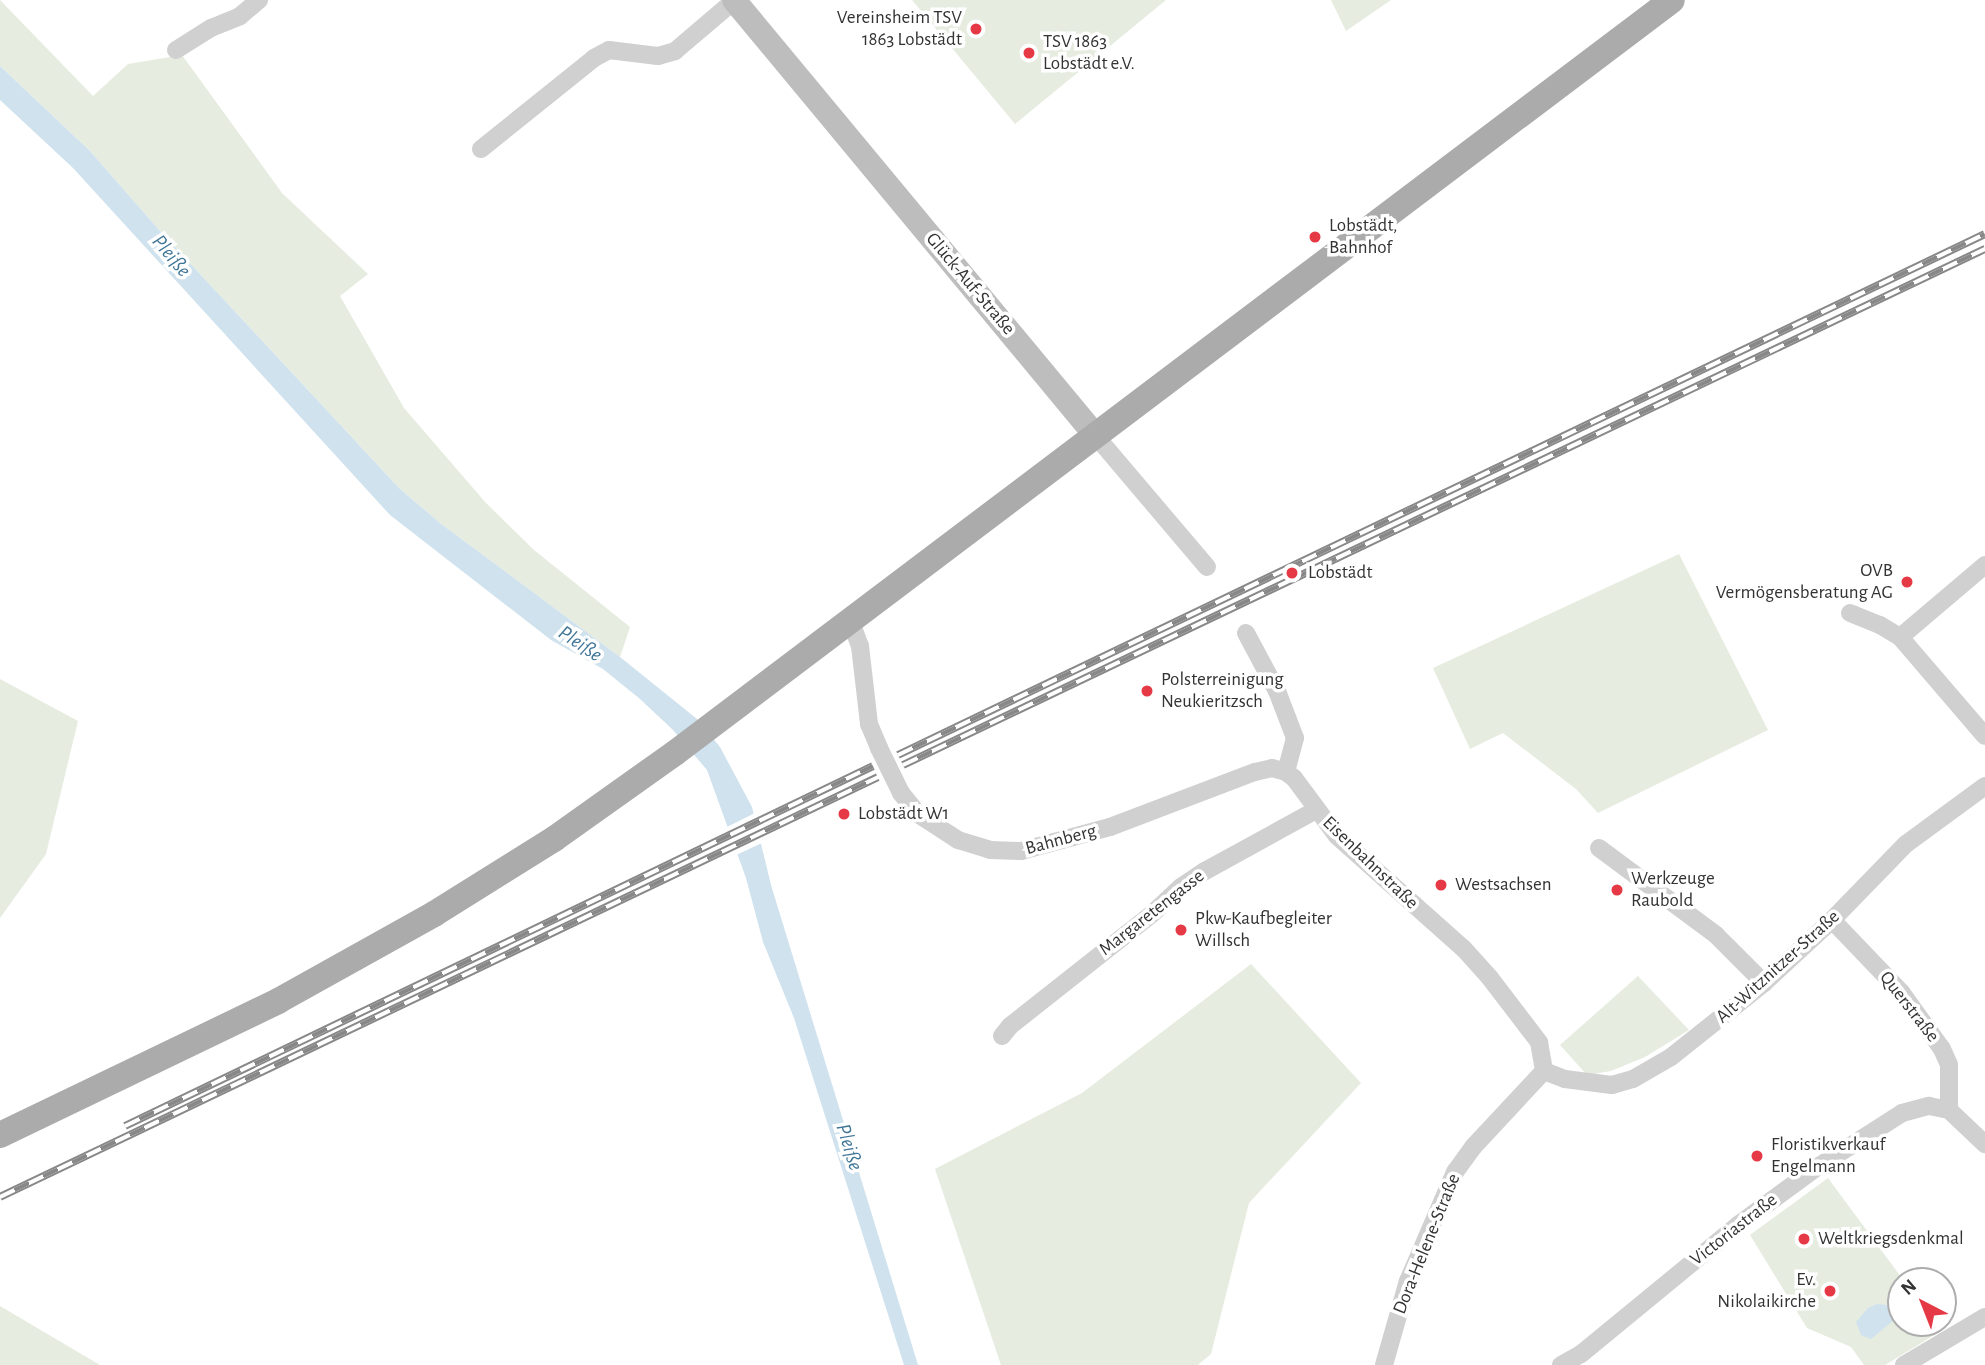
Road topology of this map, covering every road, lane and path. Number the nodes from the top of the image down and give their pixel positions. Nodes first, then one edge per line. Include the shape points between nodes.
1 (259, 0) edge
2 (734, 0) edge
3 (1672, 0) edge
4 (176, 50) dead end
5 (481, 149) dead end
6 (1095, 435) junction
7 (1985, 565) edge
8 (1207, 566) dead end
9 (1850, 613) dead end
10 (850, 619) junction
11 (1246, 633) dead end
12 (1900, 637) junction
13 (1985, 736) edge
14 (1286, 772) junction
15 (1985, 786) edge
16 (1316, 810) junction
17 (1599, 848) dead end
18 (1832, 920) junction
19 (1763, 983) junction
20 (1002, 1036) dead end
21 (1544, 1072) junction
22 (1949, 1110) junction
23 (0, 1135) edge
24 (1985, 1144) edge
25 (1985, 1317) edge
26 (1384, 1365) edge
27 (1561, 1365) edge
28 (1904, 1365) edge

1 - 4 street via 240,16
2 - 5 street, Glück-Auf-Straße via 675,51 658,56 609,50 594,58
2 - 6 main road, Glück-Auf-Straße
3 - 6 main road
6 - 8 street, Glück-Auf-Straße
6 - 10 main road
7 - 12 street
9 - 12 street
10 - 14 street, Bahnberg, bridge via 860,646 865,701 879,748 901,793 918,814 958,840 990,850 1021,851 1110,827 1255,772 1272,768
10 - 23 main road via 554,839 434,914 278,1001
11 - 14 street via 1295,738
12 - 13 street
14 - 16 street, Eisenbahnstraße
15 - 18 street, Alt-Witznitzer-Straße via 1906,844
16 - 20 street, Margaretengasse via 1181,887
16 - 21 street, Eisenbahnstraße via 1369,867 1464,949 1490,978 1539,1042
17 - 19 street via 1716,935
18 - 19 street, Alt-Witznitzer-Straße
18 - 22 street, Querstraße via 1901,992 1942,1049 1949,1065
19 - 21 street, Alt-Witznitzer-Straße via 1671,1057 1633,1079 1612,1085 1590,1084
21 - 26 street, Dora-Helene-Straße via 1455,1172 1408,1281
22 - 24 street
22 - 27 street, Victoriastraße via 1929,1106 1902,1113 1816,1168
25 - 28 street

